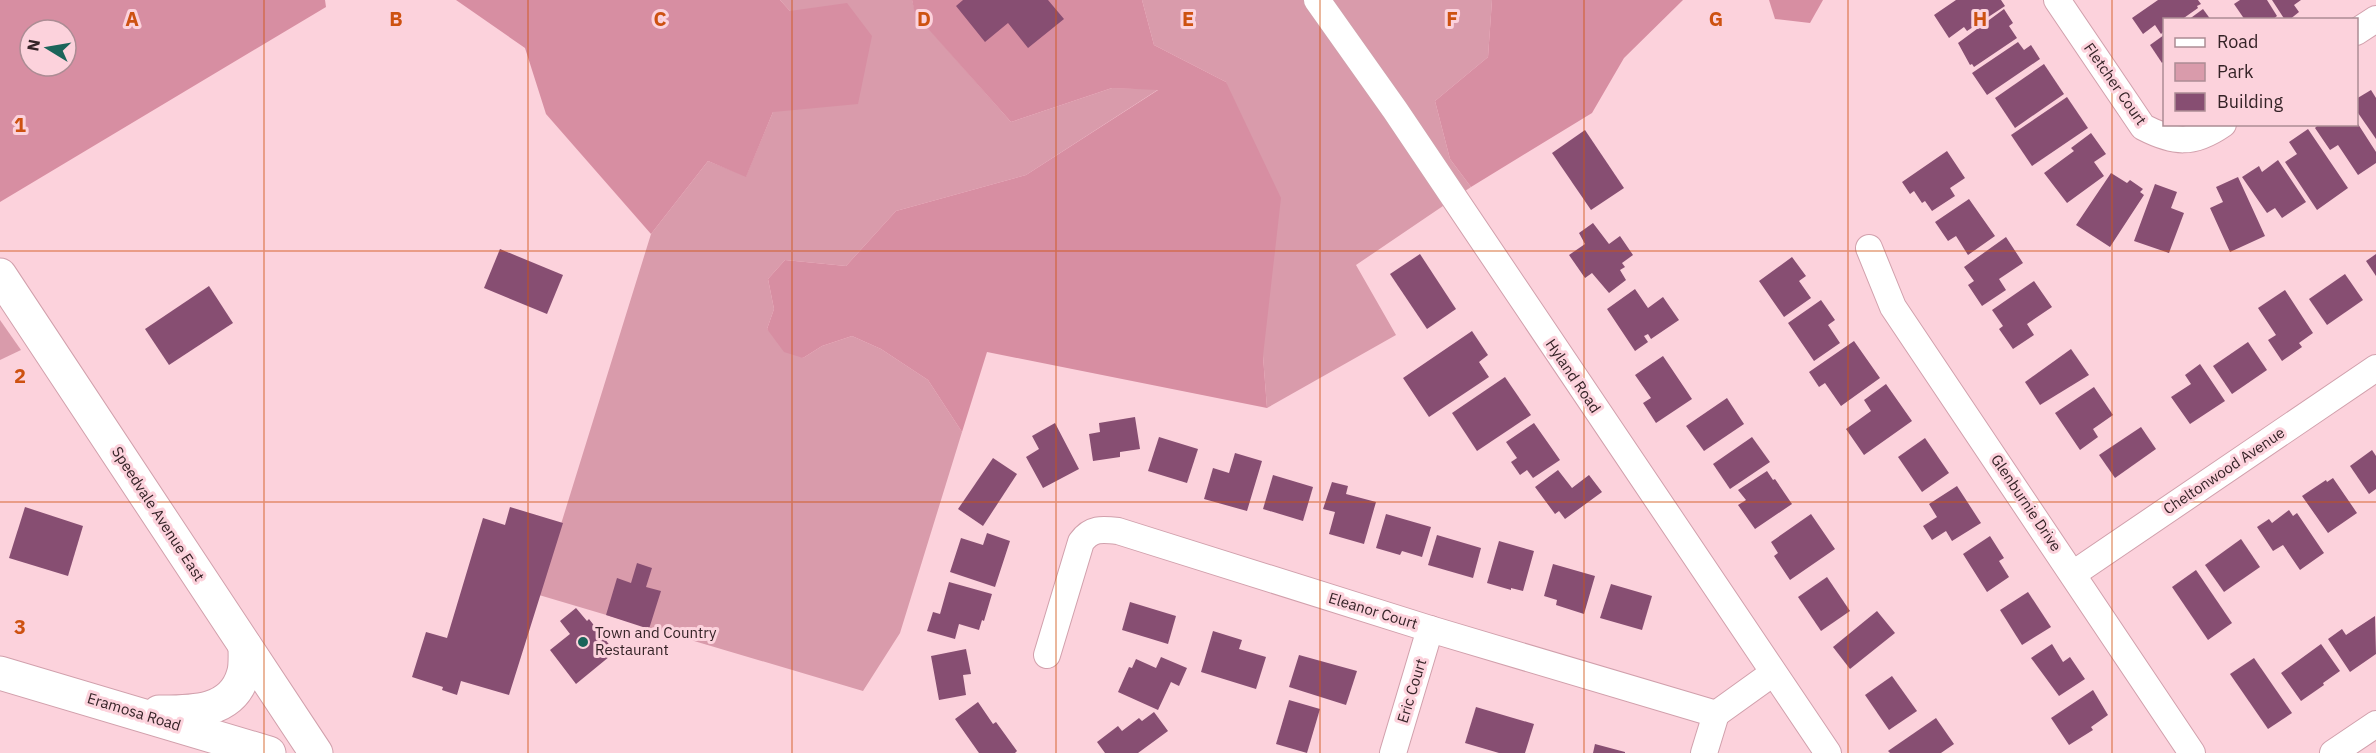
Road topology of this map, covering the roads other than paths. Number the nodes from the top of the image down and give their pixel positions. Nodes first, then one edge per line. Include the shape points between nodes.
1 (1317, 0) edge
2 (2057, 0) edge
3 (2376, 19) edge
4 (2358, 31) edge
5 (2220, 126) edge
6 (1869, 248) dead end
7 (0, 275) edge
8 (2376, 368) edge
9 (2073, 574) junction
10 (1431, 629) junction
11 (245, 646) junction
12 (1047, 655) dead end
13 (0, 673) edge
14 (1773, 673) junction
15 (133, 711) junction
16 (1716, 714) junction
17 (2376, 724) edge
18 (268, 753) edge
19 (316, 753) edge
20 (1393, 753) edge
21 (1704, 753) edge
22 (1828, 753) edge
23 (2192, 753) edge
24 (2333, 753) edge

1 - 14 street, Hyland Road
2 - 5 street, Fletcher Court via 2143,127 2161,136 2188,141
3 - 4 street
6 - 9 street, Glenburnie Drive via 1893,308
7 - 11 main road, Speedvale Avenue East
8 - 9 street, Cheltonwood Avenue
9 - 23 street, Glenburnie Drive
10 - 12 street, Eleanor Court via 1118,531 1100,529 1087,534 1081,542
10 - 16 street, Eleanor Court
10 - 20 street, Eric Court
11 - 15 main road via 243,675 231,697 214,708
11 - 19 main road, Speedvale Avenue East
13 - 15 main road, Eramosa Road
14 - 16 street
14 - 22 street, Hyland Road
15 - 18 main road, Eramosa Road
16 - 21 street
17 - 24 street

